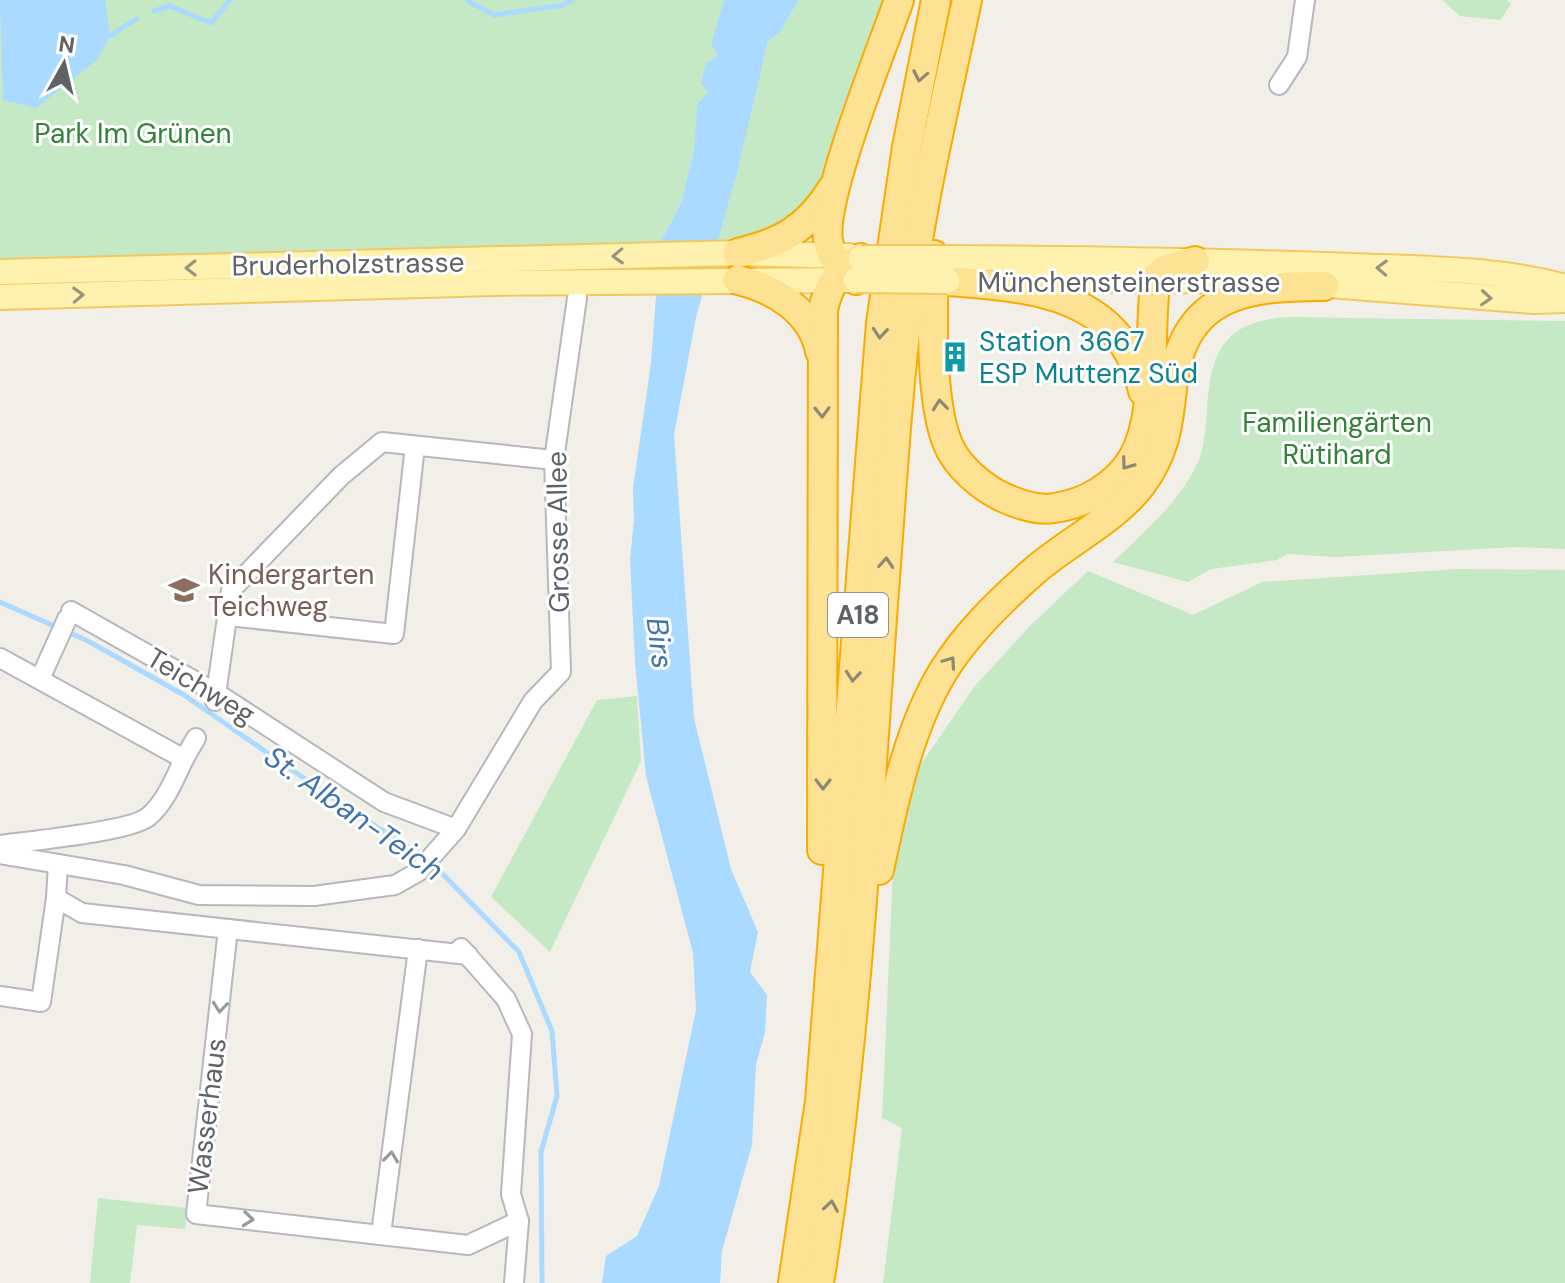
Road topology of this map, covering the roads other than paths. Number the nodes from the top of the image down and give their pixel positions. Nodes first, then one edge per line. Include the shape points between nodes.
1 (899, 0) edge
2 (936, 0) edge
3 (967, 0) edge
4 (1305, 0) edge
5 (1279, 85) dead end
6 (947, 94) junction
7 (838, 178) junction
8 (789, 245) junction
9 (1195, 261) joint
10 (738, 266) junction
11 (845, 268) junction
12 (948, 270) junction
13 (492, 271) junction
14 (0, 272) edge
15 (1159, 272) junction
16 (1324, 286) junction
17 (1565, 287) edge
18 (784, 289) junction
19 (0, 297) edge
20 (577, 298) dead end
21 (1565, 300) edge
22 (822, 363) junction
23 (1172, 386) junction
24 (1145, 413) junction
25 (415, 446) junction
26 (554, 460) junction
27 (228, 616) junction
28 (0, 658) edge
29 (40, 679) junction
30 (217, 697) junction
31 (196, 738) dead end
32 (184, 759) junction
33 (456, 829) junction
34 (0, 845) edge
35 (0, 854) edge
36 (58, 864) junction
37 (56, 898) junction
38 (228, 929) junction
39 (418, 949) junction
40 (0, 996) edge
41 (855, 1004) junction
42 (519, 1221) junction
43 (801, 1233) junction
44 (381, 1234) junction
45 (514, 1283) edge
46 (793, 1283) edge
47 (819, 1283) edge

1 - 7 highway
2 -> 43 highway, A18 via 881,323 821,1086
3 - 6 highway, A18
4 - 5 street via 1297,57
24 -> 6 highway via 1133,457 1123,470 1108,486 1067,507 1045,510 996,495 960,465 942,425 935,355 935,246
41 -> 6 highway, A18 via 896,421 923,204
7 - 8 highway
7 - 11 highway via 828,233
8 - 10 highway
8 - 11 main road, Münchensteinerstrasse
9 - 15 highway
17 -> 9 main road, Münchensteinerstrasse via 1460,271
10 - 13 main road, Bruderholzstrasse via 691,280
10 -> 13 main road, Bruderholzstrasse via 696,253
10 - 18 highway
11 - 12 main road, Münchensteinerstrasse, bridge
11 - 18 main road, Münchensteinerstrasse
11 - 22 highway via 823,310
12 - 15 main road, Münchensteinerstrasse
12 - 24 highway via 1044,293 1098,317 1133,356
13 -> 14 main road, Bruderholzstrasse
19 -> 13 main road, Bruderholzstrasse
15 - 16 main road, Münchensteinerstrasse
15 - 23 highway
15 - 24 highway
16 -> 21 main road, Münchensteinerstrasse
16 - 23 highway via 1254,289 1212,306 1187,336
18 - 22 highway via 813,330
20 - 26 street, Grosse Allee
22 -> 43 highway via 823,814 819,939 801,1142
41 -> 23 highway via 870,969 878,876 900,773 943,671 1006,596 1139,488 1169,430
25 - 26 street
25 - 27 street via 382,442 341,476 231,590
25 - 27 street via 394,634
26 - 33 street, Grosse Allee via 561,672 533,701
27 - 30 street
28 - 29 street
29 - 30 street, Teichweg via 69,615
29 - 32 street
30 - 33 street, Teichweg via 384,802
31 - 32 street
32 - 34 street via 146,819 79,835
33 - 36 street via 418,872 395,885 365,891 199,895
35 - 36 street
36 - 37 street
37 - 38 street via 82,913
37 - 40 street via 41,1002
38 - 39 street
38 -> 44 street, Wasserhaus via 196,1214
39 - 42 street via 464,951 506,999 522,1034 511,1194
44 -> 39 street
47 -> 41 highway, A18 via 841,1146
42 - 44 street, Wasserhaus via 468,1245
42 - 45 street
43 - 46 highway, A18

